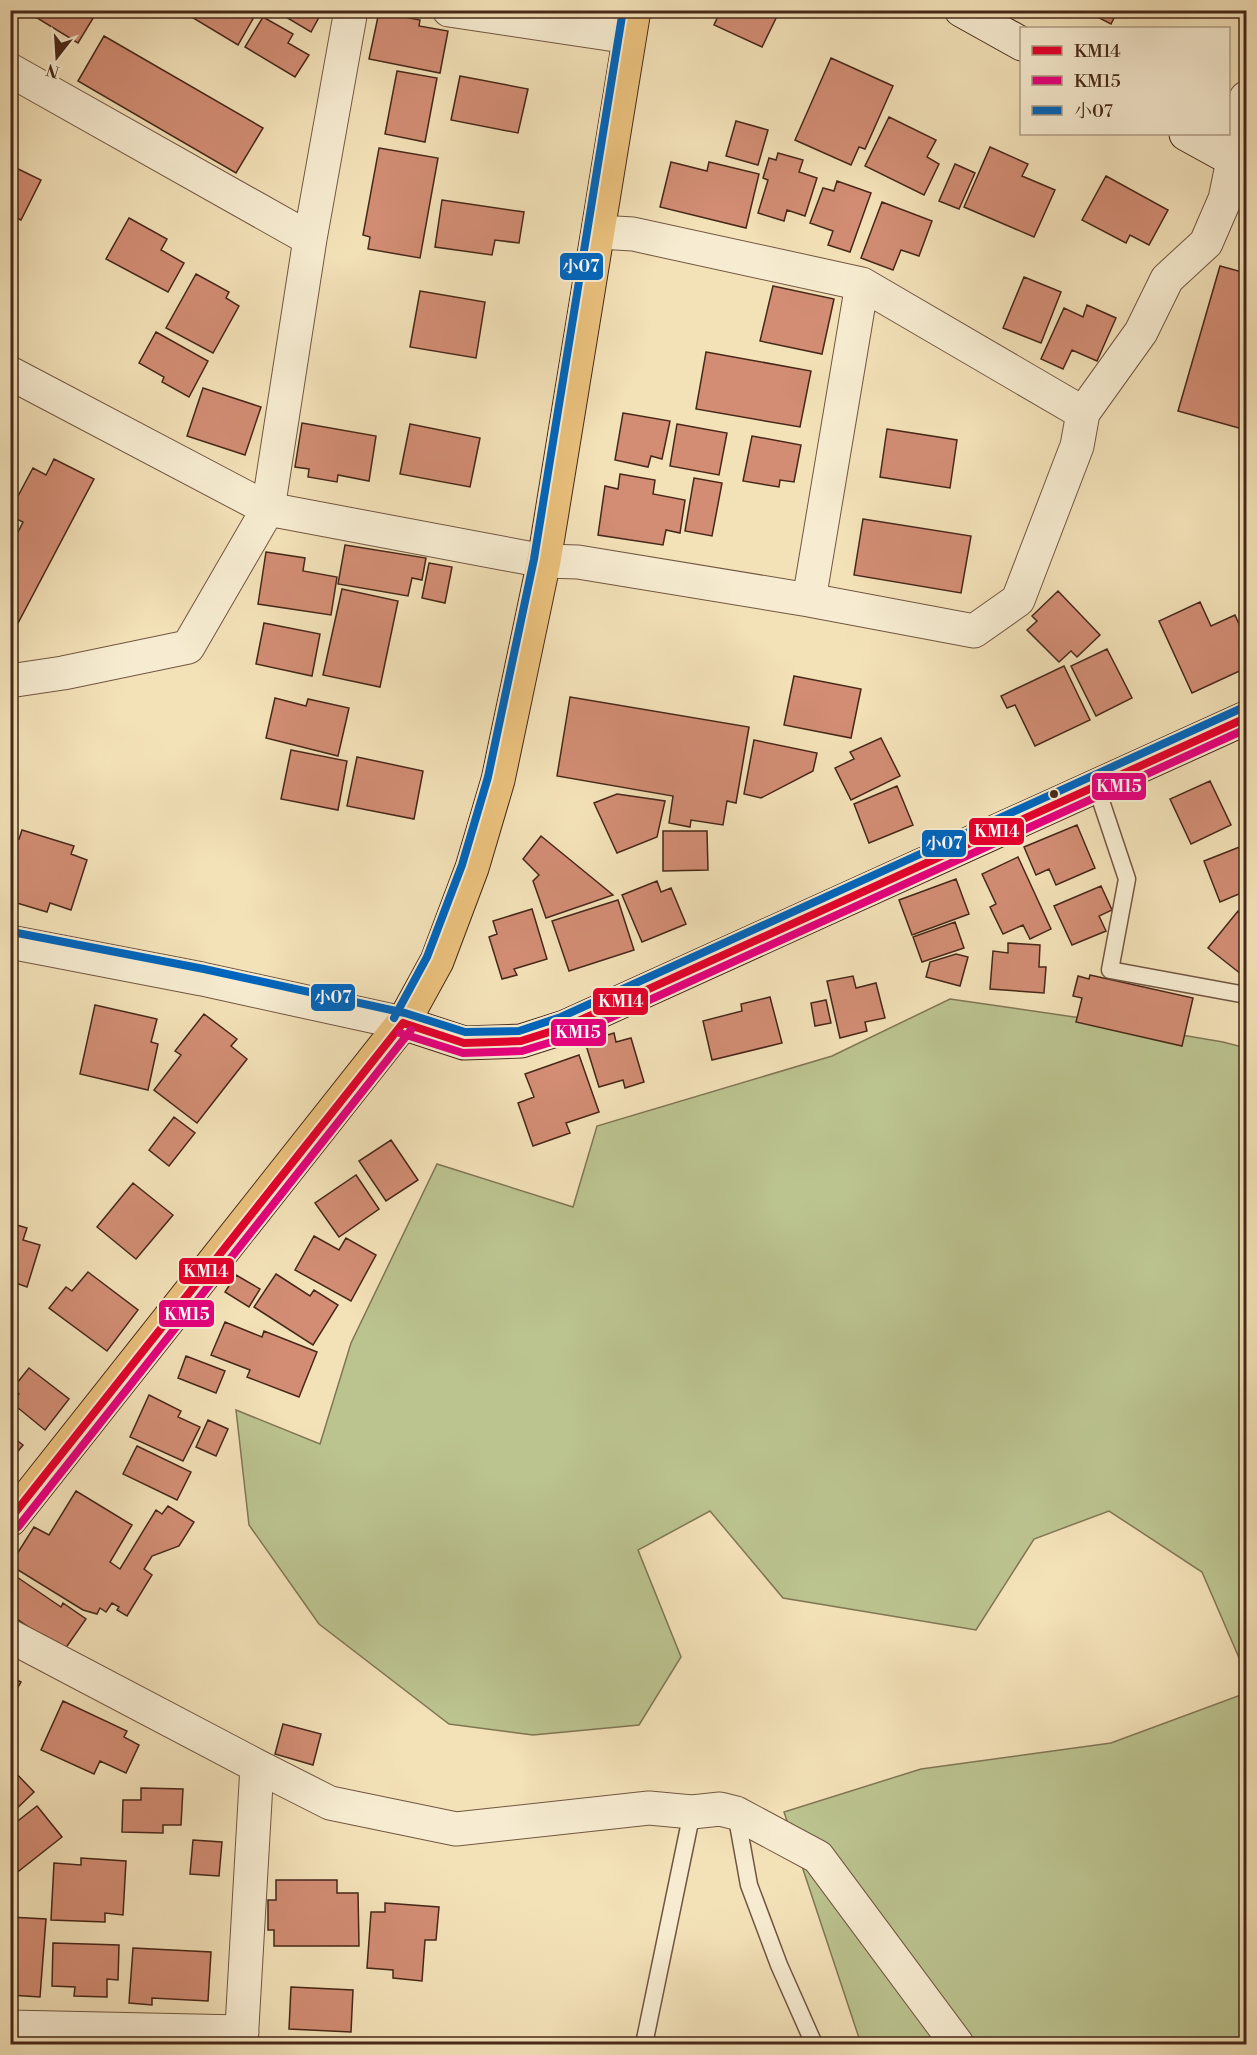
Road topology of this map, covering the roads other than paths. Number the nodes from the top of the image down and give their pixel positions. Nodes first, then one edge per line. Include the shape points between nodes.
1 (351, 10) edge
2 (449, 10) edge
3 (961, 10) edge
4 (632, 24) edge
5 (1020, 43) edge
6 (10, 70) edge
7 (1246, 98) edge
8 (1188, 135) edge
9 (1239, 163) edge
10 (599, 232) junction
11 (310, 239) junction
12 (862, 284) junction
13 (10, 373) edge
14 (1083, 413) junction
15 (268, 509) junction
16 (544, 561) junction
17 (809, 600) junction
18 (10, 677) edge
19 (1246, 718) edge
20 (1096, 786) junction
21 (10, 942) edge
22 (1246, 995) edge
23 (403, 1023) junction
24 (10, 1520) edge
25 (10, 1636) edge
26 (257, 1766) junction
27 (692, 1812) junction
28 (736, 1814) junction
29 (10, 2026) edge
30 (242, 2038) edge
31 (644, 2044) edge
32 (814, 2044) edge
33 (957, 2044) edge

1 - 11 street
2 - 4 street
3 - 5 street
4 - 10 main road
6 - 11 street
7 - 9 street
8 - 9 street
9 - 14 street via 1206,243 1167,279 1141,332
10 - 12 street via 633,234
10 - 16 main road
11 - 15 street
12 - 14 street
12 - 17 street
13 - 15 street
14 - 17 street via 1077,446 1018,600 974,631
15 - 16 street
15 - 18 street via 188,647 63,673 16,680
16 - 17 street via 578,562
16 - 23 main road via 498,780 472,868 437,961
19 - 20 street
20 - 22 lane via 1126,879 1110,970
20 - 23 street via 565,1027 521,1041 464,1042
21 - 23 street
23 - 24 main road
25 - 26 street
26 - 27 street via 330,1803 456,1829 649,1808
26 - 30 street
27 - 28 street via 720,1809
27 - 31 lane
28 - 32 lane via 749,1885
28 - 33 street via 818,1857
29 - 30 street

